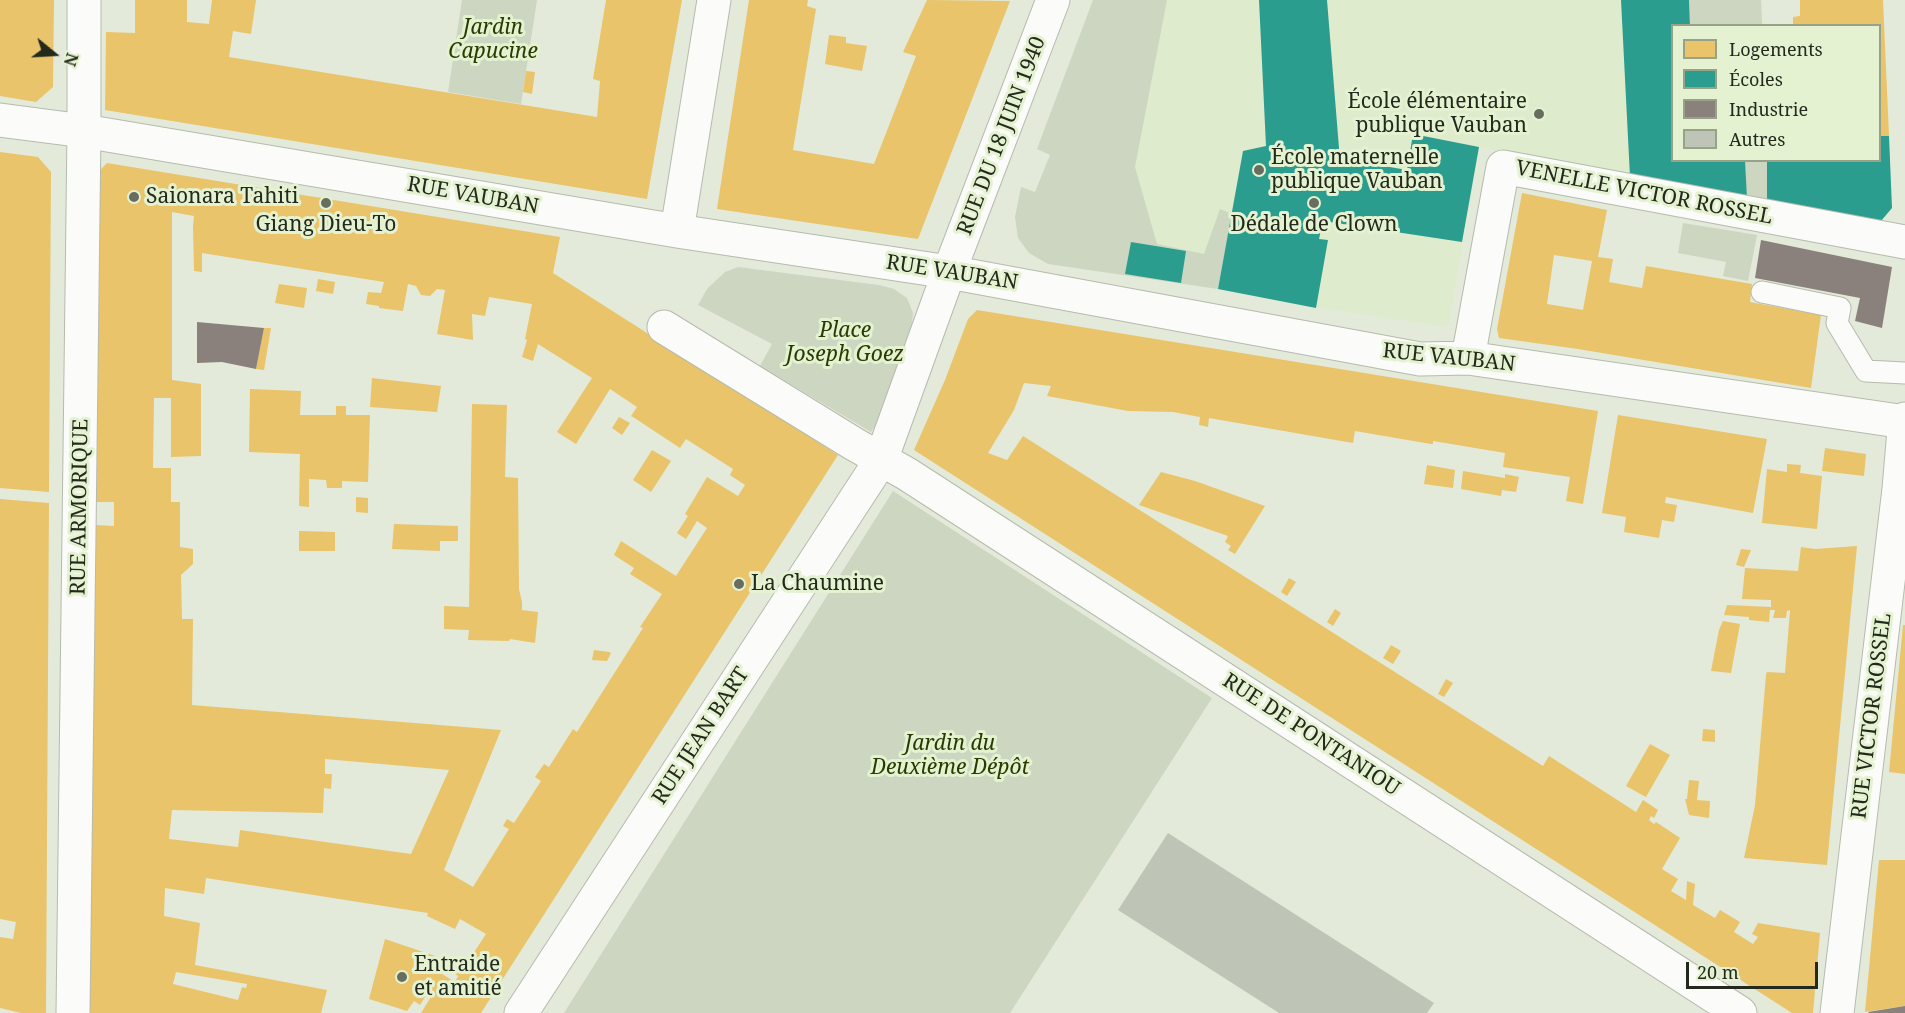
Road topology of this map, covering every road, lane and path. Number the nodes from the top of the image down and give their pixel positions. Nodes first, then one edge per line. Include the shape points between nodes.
1 (84, 0) edge
2 (714, 0) edge
3 (1053, 0) edge
4 (0, 120) edge
5 (84, 131) junction
6 (676, 231) junction
7 (1905, 242) edge
8 (950, 272) junction
9 (1762, 292) dead end
10 (664, 327) dead end
11 (1468, 358) junction
12 (1905, 373) edge
13 (1905, 420) edge
14 (881, 460) junction
15 (1902, 489) edge
16 (73, 1013) edge
17 (521, 1013) edge
18 (1740, 1013) edge
19 (1837, 1013) edge

1 - 5 street, RUE ARMORIQUE
2 - 6 street
3 - 8 street, RUE DU 18 JUIN 1940
4 - 5 street, RUE VAUBAN
5 - 6 street, RUE VAUBAN
5 - 16 street, RUE ARMORIQUE
6 - 8 street, RUE VAUBAN
7 - 11 street, VENELLE VICTOR ROSSEL via 1503,167
8 - 11 street, RUE VAUBAN via 1420,358
8 - 14 street
9 - 12 lane via 1840,308 1837,323 1866,371
10 - 14 street
11 - 13 street, RUE VAUBAN
13 - 15 street, RUE VICTOR ROSSEL
14 - 17 street, RUE JEAN BART
14 - 18 street, RUE DE PONTANIOU
15 - 19 street, RUE VICTOR ROSSEL

